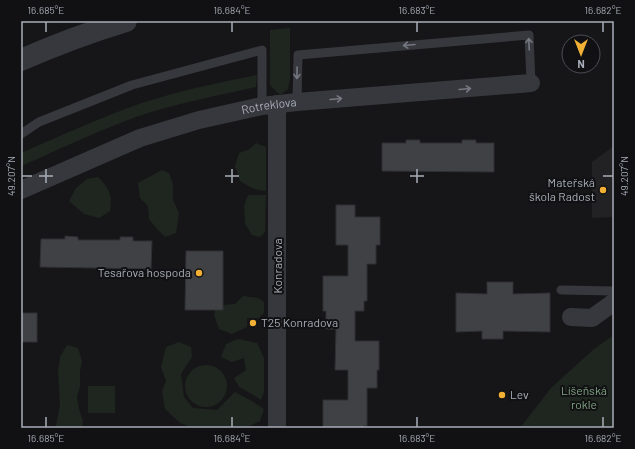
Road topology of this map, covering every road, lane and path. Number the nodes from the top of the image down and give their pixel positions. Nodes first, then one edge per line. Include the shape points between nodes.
1 (126, 21) edge
2 (21, 60) edge
3 (531, 83) joint
4 (297, 102) junction
5 (270, 105) junction
6 (21, 134) edge
7 (21, 190) edge
8 (561, 290) dead end
9 (614, 291) edge
10 (614, 302) edge
11 (571, 317) dead end
12 (277, 428) edge

1 - 2 street
4 -> 3 street, Rotreklova
3 -> 4 lane via 529,35 298,54
4 - 5 street, Rotreklova
5 - 6 lane via 262,50 132,85 38,122
5 - 7 street, Rotreklova via 199,120 140,138
5 - 12 street, Konradova
8 - 9 lane
10 - 11 street via 592,318

